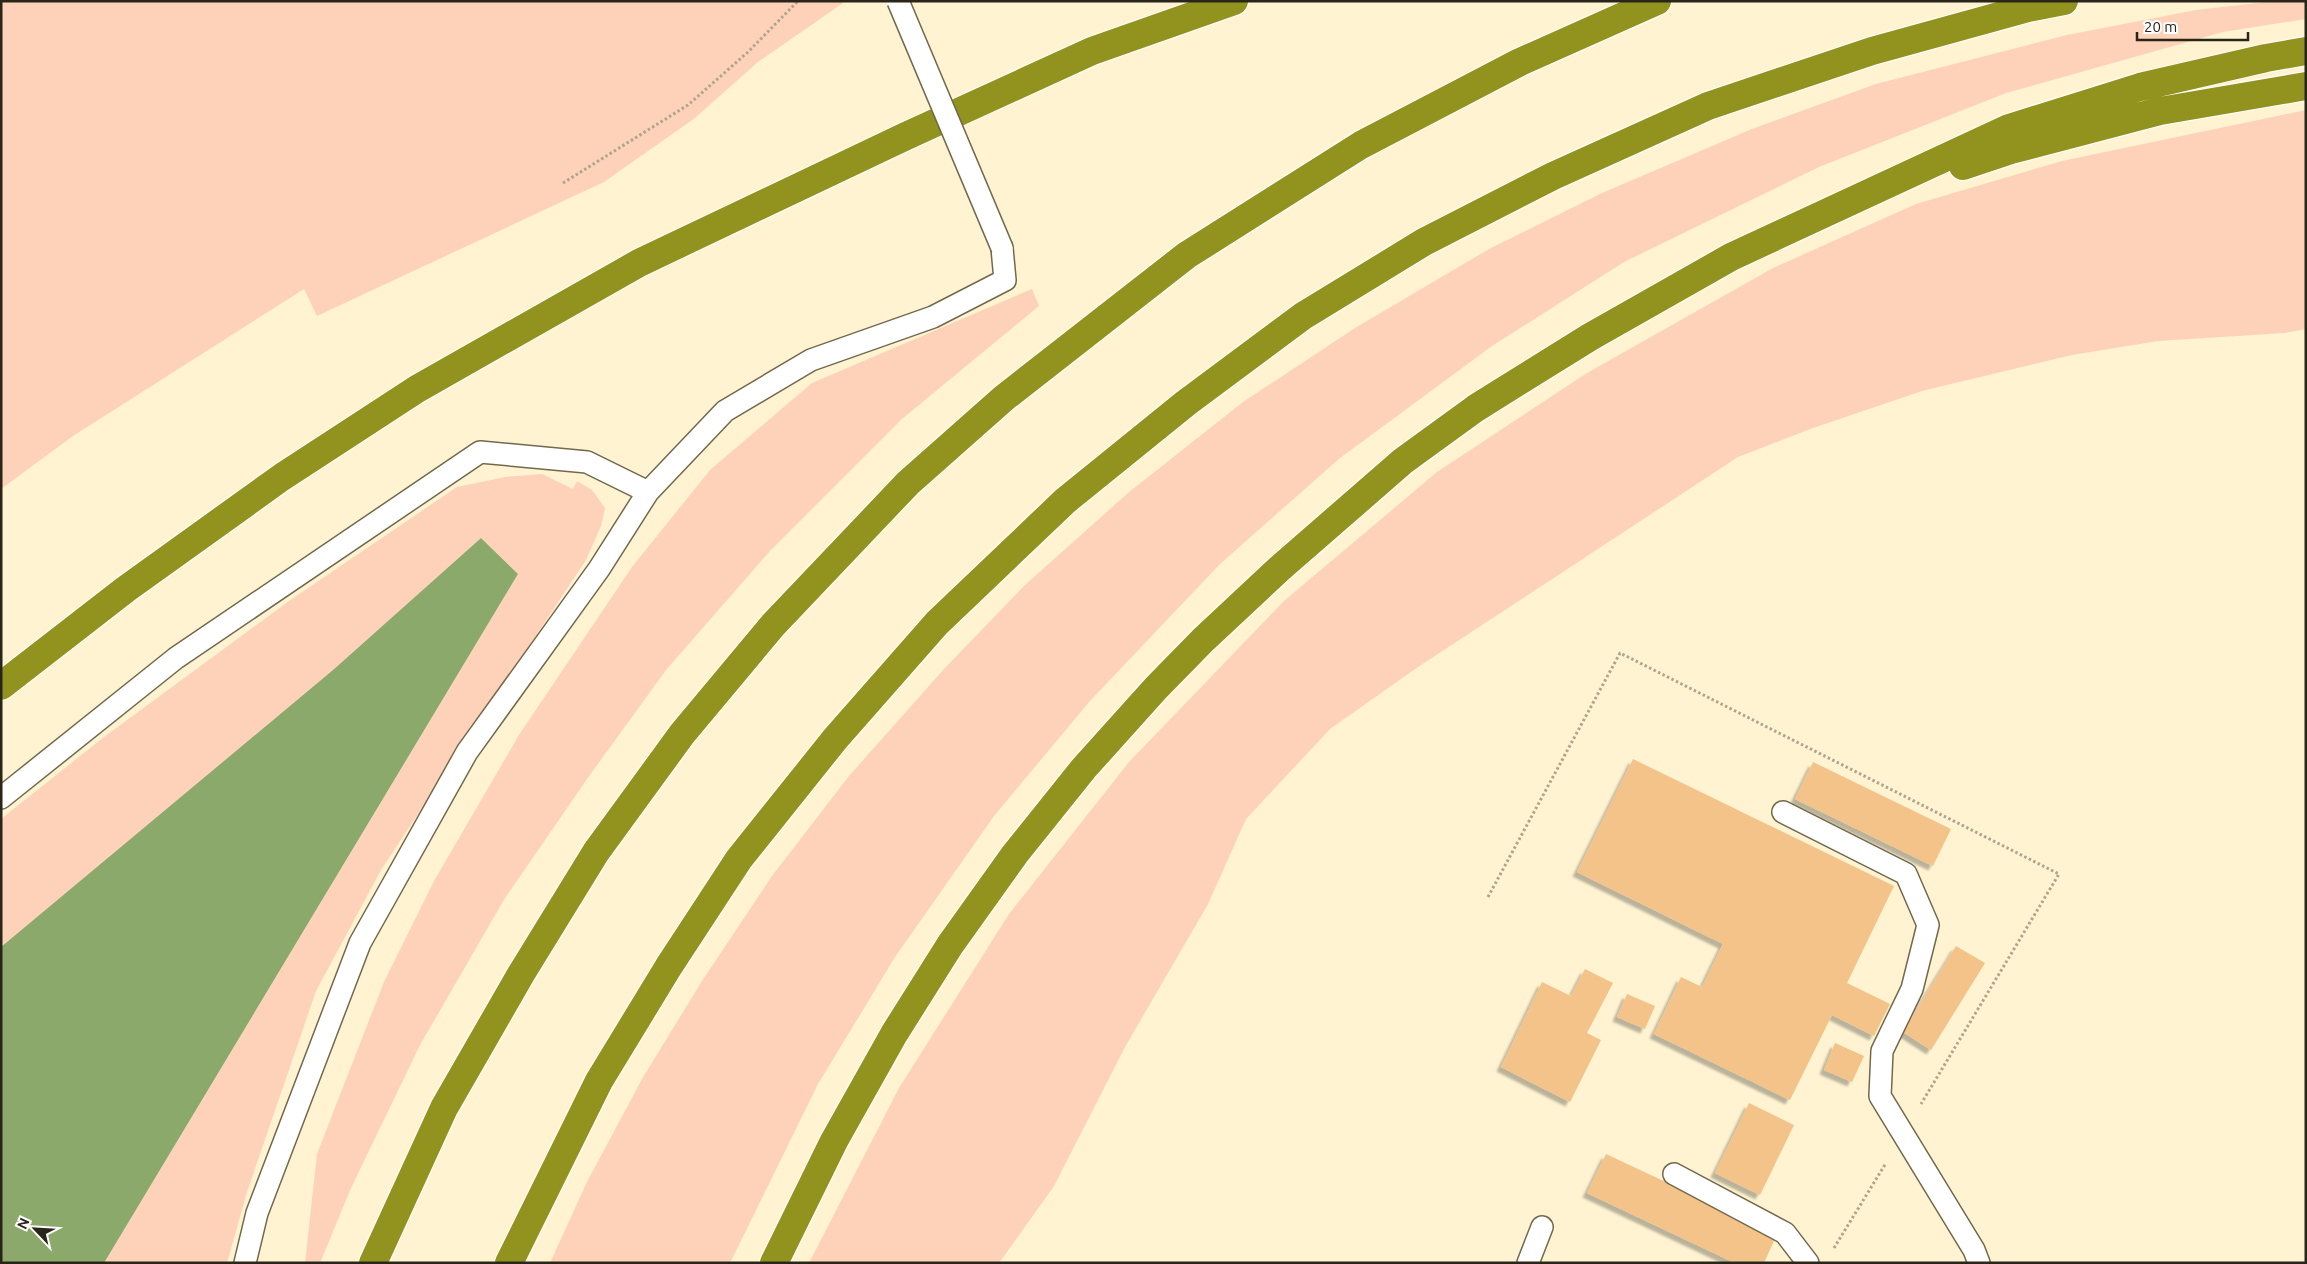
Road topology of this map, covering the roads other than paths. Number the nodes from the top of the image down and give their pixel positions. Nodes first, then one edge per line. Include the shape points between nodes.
1 (898, 1) edge
2 (1234, 1) edge
3 (1657, 1) edge
4 (2064, 1) edge
5 (2306, 51) edge
6 (2306, 86) edge
7 (1836, 208) junction
8 (648, 492) junction
9 (1, 686) edge
10 (1, 798) edge
11 (1783, 812) dead end
12 (1674, 1174) dead end
13 (1542, 1227) dead end
14 (245, 1263) edge
15 (373, 1263) edge
16 (509, 1263) edge
17 (774, 1263) edge
18 (1528, 1263) edge
19 (1808, 1263) edge
20 (1979, 1263) edge

1 - 8 lane, bridge via 1002,248 1005,280 933,317 810,360 725,412
2 - 9 highway via 1092,51 904,136 639,263 416,389 290,472 126,589
3 - 15 highway via 1520,62 1361,145 1187,255 1004,398 908,482 767,632 682,734 596,852 520,974 444,1108
4 - 16 highway via 1872,51 1708,106 1553,176 1424,242 1303,316 1186,403 1064,501 937,623 835,739 739,860 599,1081
5 - 7 highway via 2140,87 2009,128
6 - 7 highway via 2160,111 2010,150
7 - 17 highway via 1731,257 1590,337 1476,408 1403,461 1203,640 1084,768 1015,854 950,945 894,1034 834,1141
8 - 10 lane via 588,462 480,452 176,658
8 - 14 lane via 599,569 467,752 360,943 257,1212
11 - 20 lane via 1906,874 1928,925 1912,989 1882,1052 1880,1096
12 - 19 lane via 1786,1233
13 - 18 lane

